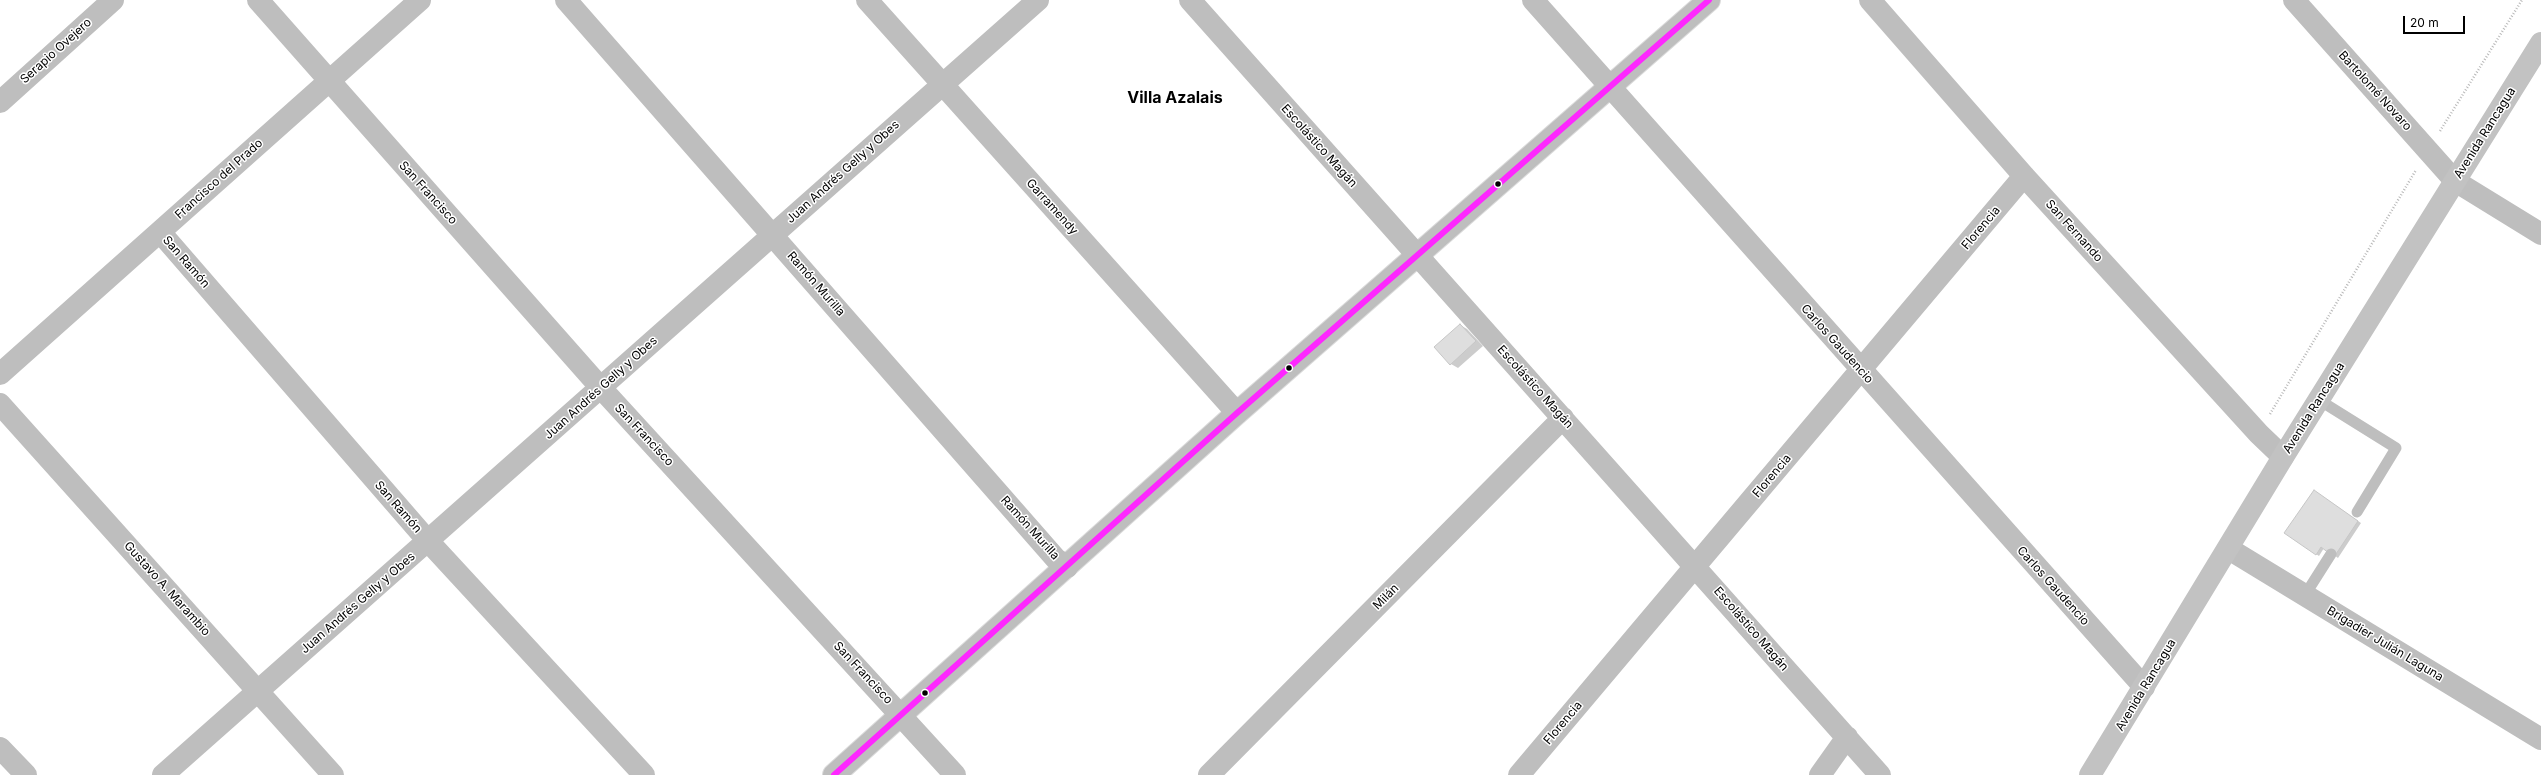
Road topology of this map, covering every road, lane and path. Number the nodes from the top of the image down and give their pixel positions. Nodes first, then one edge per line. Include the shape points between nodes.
1 (113, 0) edge
2 (258, 0) edge
3 (420, 0) edge
4 (566, 0) edge
5 (867, 0) edge
6 (1038, 0) edge
7 (1190, 0) edge
8 (1533, 0) edge
9 (1709, 0) edge
10 (1870, 0) edge
11 (2294, 0) edge
12 (2522, 0) edge
13 (2541, 43) edge
14 (330, 82) junction
15 (940, 84) junction
16 (1609, 88) junction
17 (0, 102) edge
18 (2428, 151) junction
19 (2024, 176) junction
20 (2455, 181) junction
21 (160, 232) junction
22 (2541, 234) edge
23 (773, 235) junction
24 (1418, 255) junction
25 (1861, 371) junction
26 (0, 374) edge
27 (601, 388) junction
28 (2319, 400) junction
29 (0, 404) edge
30 (1238, 412) junction
31 (1563, 418) junction
32 (2259, 434) junction
33 (2283, 458) junction
34 (2357, 512) dead end
35 (428, 542) junction
36 (2229, 549) junction
37 (2331, 554) dead end
38 (1696, 566) junction
39 (1067, 567) junction
40 (2305, 595) junction
41 (2144, 687) junction
42 (258, 691) junction
43 (903, 715) junction
44 (1847, 737) junction
45 (2541, 739) edge
46 (0, 748) edge
47 (26, 775) edge
48 (163, 775) edge
49 (333, 775) edge
50 (644, 775) edge
51 (834, 775) edge
52 (955, 775) edge
53 (1209, 775) edge
54 (1519, 775) edge
55 (1820, 775) edge
56 (1880, 775) edge
57 (2090, 775) edge

1 - 17 street, Serapio Ovejero
2 - 14 street, San Francisco
3 - 14 street, Francisco del Prado
4 - 23 street, Ramón Murilla
5 - 15 street, Garramendy
6 - 15 street, Juan Andrés Gelly y Obes
7 - 24 street, Escolástico Magán
8 - 16 street, Carlos Gaudencio
9 - 16 street
10 - 19 street, San Fernando
11 - 18 street, Bartolomé Novaro
12 - 18 path
13 - 20 main road, Avenida Rancagua
14 - 21 street, Francisco del Prado
14 - 27 street, San Francisco
15 - 23 street, Juan Andrés Gelly y Obes
15 - 30 street, Garramendy
16 - 24 street
16 - 25 street, Carlos Gaudencio
18 - 20 street, Bartolomé Novaro
18 - 32 path
19 - 25 street, Florencia
19 - 32 street, San Fernando
20 - 22 street, Bartolomé Novaro
20 - 28 main road, Avenida Rancagua
21 - 26 street, Francisco del Prado
21 - 35 street, San Ramón
23 - 27 street, Juan Andrés Gelly y Obes
23 - 39 street, Ramón Murilla via 1056,559
24 - 30 street
24 - 31 street, Escolástico Magán
25 - 38 street, Florencia
25 - 41 street, Carlos Gaudencio
27 - 35 street, Juan Andrés Gelly y Obes
27 - 43 street, San Francisco
28 - 33 main road, Avenida Rancagua
28 - 34 lane via 2396,448
29 - 42 street, Gustavo A. Marambio
30 - 39 street
31 - 38 street, Escolástico Magán
31 - 53 street, Milán
32 - 33 street, San Fernando
33 - 36 main road, Avenida Rancagua
35 - 42 street, Juan Andrés Gelly y Obes
35 - 50 street, San Ramón
36 - 40 street, Brigadier Julián Laguna
36 - 41 main road, Avenida Rancagua
37 - 40 lane
38 - 44 street, Escolástico Magán
38 - 54 street, Florencia
39 - 43 street
40 - 45 street, Brigadier Julián Laguna
41 - 57 main road, Avenida Rancagua
42 - 48 street, Juan Andrés Gelly y Obes
42 - 49 street, Gustavo A. Marambio
43 - 51 street
43 - 52 street, San Francisco
44 - 55 street
44 - 56 street, Escolástico Magán
46 - 47 street

